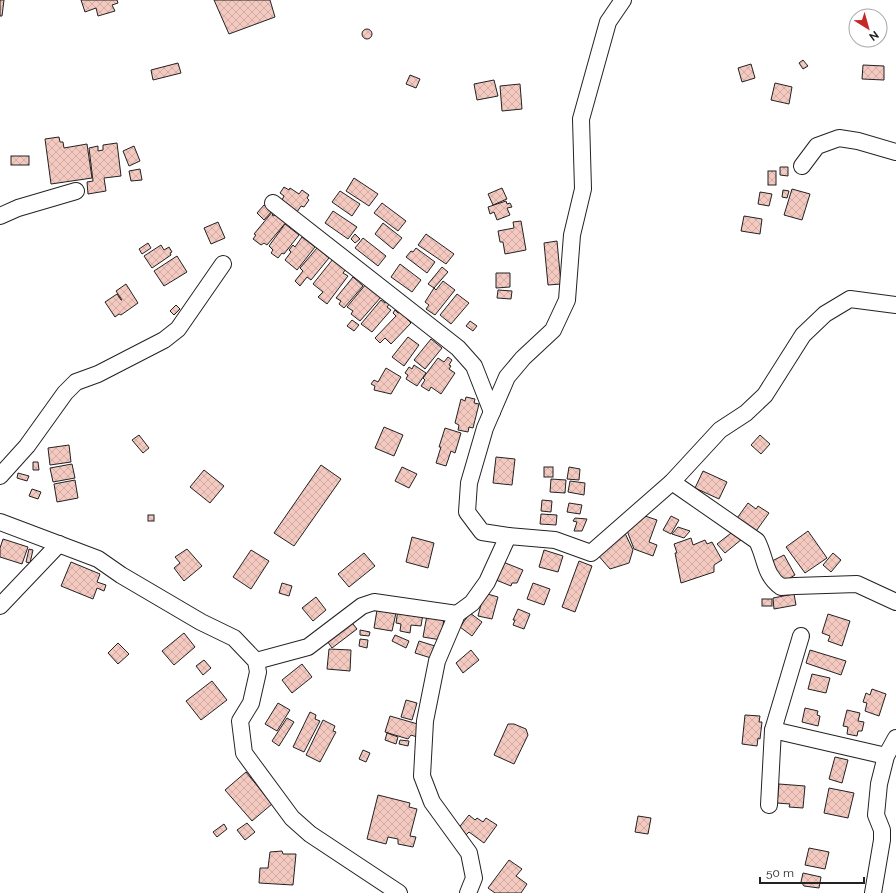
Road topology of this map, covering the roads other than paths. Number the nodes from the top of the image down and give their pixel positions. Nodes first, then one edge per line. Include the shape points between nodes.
1 (623, 0) edge
2 (896, 152) edge
3 (802, 166) dead end
4 (76, 191) dead end
5 (273, 203) dead end
6 (0, 216) edge
7 (223, 264) dead end
8 (896, 305) edge
9 (492, 412) junction
10 (0, 476) edge
11 (672, 482) junction
12 (0, 522) edge
13 (508, 536) junction
14 (59, 544) junction
15 (896, 602) edge
16 (0, 606) edge
17 (457, 614) junction
18 (801, 636) dead end
19 (256, 661) junction
20 (773, 730) junction
21 (896, 738) edge
22 (886, 756) junction
23 (769, 805) dead end
24 (399, 893) edge
25 (468, 893) edge
26 (873, 893) edge

1 - 9 street via 608,22 581,119 583,190 572,235 567,300 554,330 523,358 507,377
2 - 3 street via 858,140 839,138 817,146
4 - 6 street
5 - 9 street via 458,348 474,366
7 - 10 street via 178,329 164,340 98,374 76,382 65,393 27,446
8 - 11 street via 850,299 825,314 803,335 765,395 746,413 720,430
9 - 13 street via 469,483 467,512 482,532
11 - 13 street via 591,553 555,540
11 - 15 street via 757,541 767,570 774,582 781,587 857,584
12 - 14 street
13 - 17 street via 487,582 472,603
14 - 16 street
14 - 19 street via 98,559 201,622 234,638
17 - 19 street via 374,602 362,606 308,647
17 - 25 street via 437,661 425,721 422,776 432,802 469,854 474,878
18 - 20 street
19 - 24 street via 258,672 251,703 240,721 244,753 292,818 310,834
20 - 22 street
20 - 23 street
21 - 22 street
22 - 26 street via 879,784 876,815 882,830 882,840

